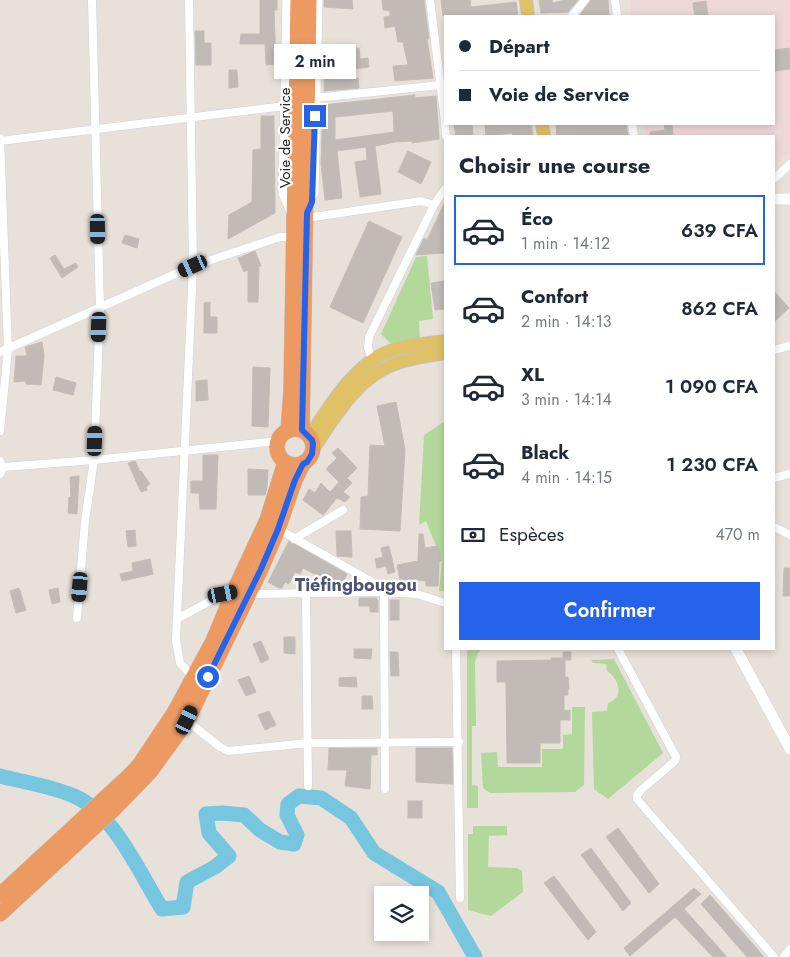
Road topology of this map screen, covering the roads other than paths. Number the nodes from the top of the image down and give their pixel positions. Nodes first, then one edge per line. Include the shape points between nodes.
1 (92, 0) edge
2 (189, 0) edge
3 (288, 0) edge
4 (298, 0) edge
5 (309, 0) edge
6 (317, 0) edge
7 (430, 0) edge
8 (526, 0) edge
9 (585, 0) edge
10 (615, 0) edge
11 (528, 15) edge
12 (573, 15) edge
13 (618, 15) edge
14 (441, 85) junction
15 (315, 98) junction
16 (285, 106) junction
17 (444, 114) edge
18 (191, 118) junction
19 (96, 130) junction
20 (0, 140) edge
21 (790, 164) edge
22 (775, 178) edge
23 (444, 190) edge
24 (775, 198) edge
25 (790, 199) edge
26 (434, 205) junction
27 (302, 215) junction
28 (293, 237) junction
29 (193, 266) junction
30 (100, 308) junction
31 (444, 340) edge
32 (790, 346) edge
33 (775, 350) edge
34 (4, 351) edge
35 (444, 353) edge
36 (372, 360) junction
37 (0, 432) edge
38 (298, 437) junction
39 (185, 449) junction
40 (94, 460) junction
41 (285, 462) junction
42 (303, 464) junction
43 (1, 467) edge
44 (790, 474) edge
45 (775, 478) edge
46 (343, 510) dead end
47 (775, 528) edge
48 (278, 529) junction
49 (790, 535) edge
50 (294, 539) junction
51 (384, 592) junction
52 (233, 593) junction
53 (249, 594) junction
54 (306, 594) junction
55 (444, 603) edge
56 (77, 618) dead end
57 (177, 619) junction
58 (456, 650) edge
59 (619, 650) edge
60 (737, 650) edge
61 (194, 678) junction
62 (187, 720) junction
63 (459, 742) junction
64 (308, 743) junction
65 (384, 743) junction
66 (788, 743) edge
67 (308, 786) dead end
68 (385, 789) dead end
69 (110, 802) junction
70 (89, 822) junction
71 (0, 895) edge
72 (460, 898) dead end
73 (0, 914) edge
74 (790, 949) edge
75 (774, 957) edge
76 (784, 957) edge

1 - 19 street
2 - 18 street
3 - 16 main road, Voie de Service
4 - 27 highway
5 - 27 highway
6 - 15 main road, Voie de Service
7 - 14 street
8 - 11 main road
9 - 12 street
10 - 13 street
14 - 15 street
14 - 17 street
15 - 27 main road, Voie de Service via 312,202
16 - 18 street
16 - 27 main road, Voie de Service via 284,193
18 - 19 street
18 - 29 street
19 - 20 street
19 - 30 street
20 - 34 street
21 - 22 street
23 - 26 street
24 - 25 main road
26 - 27 street via 421,201
26 - 36 street via 369,337
27 - 28 highway
27 - 38 highway
28 - 29 street via 280,237
28 - 38 highway via 291,391
29 - 30 street
29 - 39 street
30 - 34 street
30 - 40 street
31 - 36 main road via 396,350
32 - 33 street
34 - 37 street
35 - 38 main road via 393,364 377,372 344,404
36 - 38 main road
38 - 39 street
38 - 41 highway via 278,450
38 - 42 highway via 310,458
39 - 40 street
39 - 57 street
40 - 43 street
40 - 56 street
41 - 42 highway
41 - 52 highway via 267,520
42 - 48 highway
44 - 45 street
46 - 50 street
47 - 49 street
48 - 50 street
48 - 53 highway
50 - 51 street via 374,583
51 - 54 street
51 - 55 street via 417,594
51 - 65 street
52 - 53 street
52 - 57 street via 223,594
52 - 61 highway
53 - 54 street
53 - 62 highway
54 - 64 street
57 - 61 street via 180,663
58 - 63 street
59 - 75 street via 676,757 640,790 637,799
60 - 66 main road
61 - 69 highway via 140,764
62 - 64 street via 228,751
62 - 69 highway via 150,772
63 - 65 street
63 - 72 street
64 - 65 street
64 - 67 street
65 - 68 street
69 - 70 highway
70 - 71 highway
70 - 73 highway
74 - 76 street

